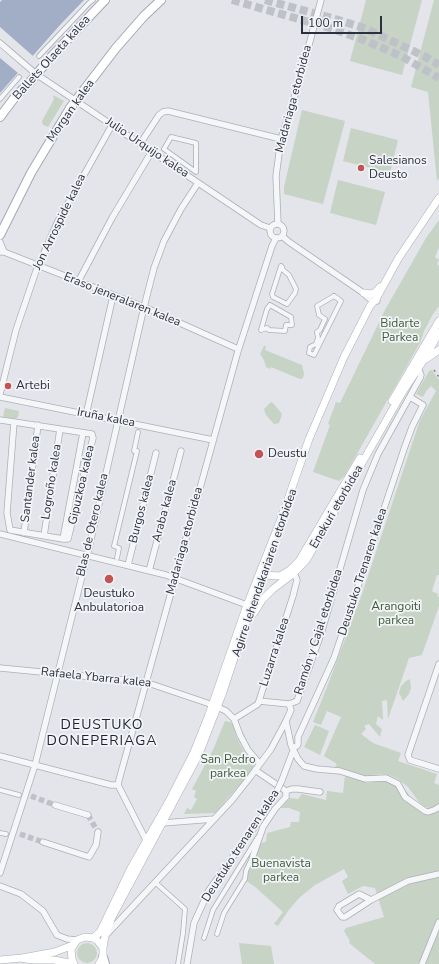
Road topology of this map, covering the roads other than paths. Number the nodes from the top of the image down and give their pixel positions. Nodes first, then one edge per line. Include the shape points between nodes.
1 (93, 0) edge
2 (105, 0) edge
3 (161, 0) edge
4 (321, 0) edge
5 (0, 43) edge
6 (39, 56) dead end
7 (36, 74) junction
8 (20, 77) dead end
9 (0, 99) edge
10 (76, 100) junction
11 (0, 116) edge
12 (112, 125) junction
13 (171, 137) joint
14 (281, 139) junction
15 (140, 144) junction
16 (152, 151) junction
17 (198, 183) junction
18 (439, 198) edge
19 (439, 206) edge
20 (278, 224) junction
21 (270, 228) junction
22 (0, 235) edge
23 (282, 236) junction
24 (276, 238) junction
25 (0, 242) edge
26 (2, 252) edge
27 (38, 265) junction
28 (281, 266) joint
29 (389, 274) junction
30 (78, 282) junction
31 (366, 295) junction
32 (113, 296) junction
33 (375, 302) junction
34 (317, 306) joint
35 (144, 307) junction
36 (439, 321) edge
37 (292, 325) joint
38 (436, 335) edge
39 (238, 349) junction
40 (422, 349) junction
41 (439, 350) edge
42 (423, 361) junction
43 (418, 368) junction
44 (0, 396) edge
45 (410, 397) junction
46 (86, 415) junction
47 (0, 420) edge
48 (118, 420) junction
49 (14, 422) junction
50 (38, 425) junction
51 (60, 429) junction
52 (138, 432) dead end
53 (83, 433) junction
54 (213, 440) junction
55 (181, 451) dead end
56 (156, 453) dead end
57 (24, 533) junction
58 (0, 534) edge
59 (44, 536) junction
60 (63, 539) junction
61 (87, 555) junction
62 (117, 558) dead end
63 (128, 565) junction
64 (149, 571) junction
65 (294, 573) junction
66 (264, 575) junction
67 (174, 578) junction
68 (256, 583) junction
69 (247, 605) junction
70 (240, 642) junction
71 (0, 668) edge
72 (438, 668) edge
73 (58, 673) junction
74 (146, 682) junction
75 (259, 701) junction
76 (289, 704) junction
77 (215, 706) junction
78 (234, 719) junction
79 (286, 721) junction
80 (292, 750) junction
81 (0, 756) edge
82 (260, 764) junction
83 (35, 765) junction
84 (439, 769) edge
85 (255, 770) junction
86 (118, 785) junction
87 (0, 790) edge
88 (286, 791) junction
89 (320, 792) dead end
90 (18, 795) dead end
91 (55, 805) tunnel mouth
92 (439, 807) edge
93 (263, 814) junction
94 (88, 815) tunnel mouth
95 (271, 816) junction
96 (214, 819) junction
97 (163, 823) junction
98 (0, 832) edge
99 (98, 832) dead end
100 (6, 834) dead end
101 (146, 840) junction
102 (43, 842) tunnel mouth
103 (251, 854) junction
104 (0, 873) edge
105 (439, 874) edge
106 (157, 884) dead end
107 (0, 886) edge
108 (371, 900) junction
109 (439, 922) edge
110 (217, 934) dead end
111 (106, 936) junction
112 (93, 938) junction
113 (204, 938) dead end
114 (75, 943) junction
115 (103, 948) junction
116 (22, 958) junction
117 (0, 960) edge
118 (103, 962) edge
119 (74, 964) edge
120 (178, 964) edge
121 (186, 964) edge
122 (422, 964) edge

1 - 6 street
2 - 7 main road, Ballets Olaeta kalea
3 - 10 main road, Morgan kalea via 116,48
4 - 14 street, Madariaga etorbidea
5 - 7 street, Julio Urquijo kalea
7 - 10 street, Julio Urquijo kalea
7 - 11 main road, Ballets Olaeta kalea
8 - 9 street
10 - 12 street, Julio Urquijo kalea
10 - 22 main road, Morgan kalea via 36,164
12 - 15 street, Julio Urquijo kalea
12 - 27 street, Jon Arrospide kalea via 57,223
13 - 13 street via 196,143 196,172 164,149
14 - 15 street via 168,111 158,115
14 - 20 street, Madariaga etorbidea via 276,176
15 - 16 street, Julio Urquijo kalea
16 - 17 street, Julio Urquijo kalea
16 - 30 street
17 - 21 street, Julio Urquijo kalea via 261,225
17 - 35 street, Blas de Otero kalea via 164,242
18 - 29 main road, Agirre lehendakariaren etorbidea
19 - 33 main road, Agirre lehendakariaren etorbidea
20 - 21 street
20 - 23 street via 283,228
21 - 24 street via 270,235
23 - 24 street
23 - 31 street
24 - 39 street, Madariaga etorbidea
25 - 26 street, Eraso jeneralaren kalea
26 - 27 street, Eraso jeneralaren kalea
27 - 30 street, Eraso jeneralaren kalea
27 - 44 street, Jon Arrospide kalea via 16,330
28 - 28 street via 296,289 287,304 272,294
29 - 31 main road, Agirre lehendakariaren etorbidea via 376,292
29 - 33 main road, Agirre lehendakariaren etorbidea
30 - 32 street, Eraso jeneralaren kalea
31 - 33 street
32 - 35 street, Eraso jeneralaren kalea
32 - 46 street
33 - 66 main road, Agirre lehendakariaren etorbidea via 319,420
33 - 68 main road, Agirre lehendakariaren etorbidea via 344,357 316,419
34 - 34 street via 319,315 326,319 316,332 316,344 310,348 314,355 341,301 334,296
35 - 39 street, Eraso jeneralaren kalea
35 - 48 street, Blas de Otero kalea
36 - 38 main road
37 - 37 street via 286,325 285,331 267,328 261,330 270,305 291,316
38 - 40 main road, Enekuri etorbidea
38 - 42 main road, Enekuri etorbidea
39 - 54 street, Madariaga etorbidea
40 - 43 main road
40 - 66 main road, Enekuri etorbidea via 299,561 280,576
41 - 42 main road, Enekuri etorbidea
42 - 43 main road, Enekuri etorbidea
43 - 45 street, Ramón y Cajal etorbidea via 421,375
43 - 65 main road, Enekuri etorbidea via 307,559
44 - 46 street, Iruña kalea
45 - 76 street, Ramón y Cajal etorbidea via 378,454 366,484 305,682 297,701
45 - 80 street, Deustuko Trenaren kalea via 423,405 404,449 334,658 298,737 298,744
46 - 48 street, Iruña kalea
47 - 49 street
48 - 54 street, Iruña kalea
48 - 61 street, Blas de Otero kalea
49 - 50 street, Gipuzkoa kalea
49 - 57 street, Gipuzkoa kalea via 7,512 10,530
50 - 51 street, Gipuzkoa kalea
50 - 57 street, Santander kalea
51 - 53 street, Gipuzkoa kalea
51 - 59 street, Logroño kalea
52 - 62 street via 134,451 137,451 114,546 119,548
53 - 60 street, Gipuzkoa kalea
53 - 60 street, Gipuzkoa kalea via 92,434 93,438 69,538
54 - 67 street, Madariaga etorbidea
55 - 64 street, Araba kalea
56 - 63 street, Burgos kalea
57 - 59 street, Gipuzkoa kalea
58 - 61 street
59 - 60 street, Gipuzkoa kalea
61 - 63 street
61 - 73 street, Blas de Otero kalea
63 - 64 street
64 - 67 street
65 - 70 main road, Enekuri etorbidea via 258,605
65 - 75 street, Luzarra kalea via 297,580 293,596
66 - 68 main road
66 - 70 main road, Agirre lehendakariaren etorbidea
67 - 69 street
67 - 74 street, Madariaga etorbidea
68 - 69 main road, Agirre lehendakariaren etorbidea
69 - 77 main road, Agirre lehendakariaren etorbidea
70 - 77 main road, Agirre lehendakariaren etorbidea
71 - 73 street, Rafaela Ybarra kalea
72 - 84 street via 408,755 410,760
73 - 74 street, Rafaela Ybarra kalea
73 - 83 street, Blas de Otero kalea
74 - 77 street, Rafaela Ybarra kalea
74 - 86 street, Madariaga etorbidea
75 - 76 street
75 - 78 street, Luzarra kalea
76 - 79 street, Ramón y Cajal etorbidea via 290,710
77 - 78 street, Rafaela Ybarra kalea via 226,710
77 - 97 main road, Agirre lehendakariaren etorbidea via 199,754
77 - 101 main road, Agirre lehendakariaren etorbidea via 189,763
78 - 82 street via 248,750
79 - 80 street
79 - 82 street, Ramón y Cajal etorbidea
80 - 92 street via 304,766 345,772 364,779 386,778 398,784 406,798 425,811
80 - 93 street, Deustuko trenaren kalea, bridge via 282,780
81 - 83 street
82 - 85 street, Ramón y Cajal etorbidea
83 - 86 street
83 - 104 street, Blas de Otero kalea via 17,833
85 - 88 street
85 - 96 street, Ramón y Cajal etorbidea
86 - 101 street
87 - 90 street
88 - 89 street via 298,789
88 - 95 street via 286,797
91 - 94 street
93 - 95 street
93 - 121 street, Deustuko trenaren kalea via 209,890 194,923
95 - 103 street
96 - 97 street
96 - 111 street, Ramón y Cajal etorbidea
97 - 111 main road, Agirre lehendakariaren etorbidea via 121,900
98 - 100 street
99 - 102 street via 96,845 89,857
101 - 112 main road, Agirre lehendakariaren etorbidea via 100,932
103 - 110 street via 245,879 224,913
103 - 113 street via 213,910
105 - 108 street via 408,881
106 - 120 street via 185,909
107 - 114 street via 21,894 43,911 57,935
108 - 108 street via 345,917 337,910 339,906 359,894
109 - 122 street
111 - 115 main road, Agirre lehendakariaren etorbidea
112 - 114 main road via 85,937
112 - 115 main road
114 - 116 main road via 55,952
114 - 119 main road via 70,954
115 - 118 main road, Agirre lehendakariaren etorbidea
116 - 117 main road
116 - 119 main road

